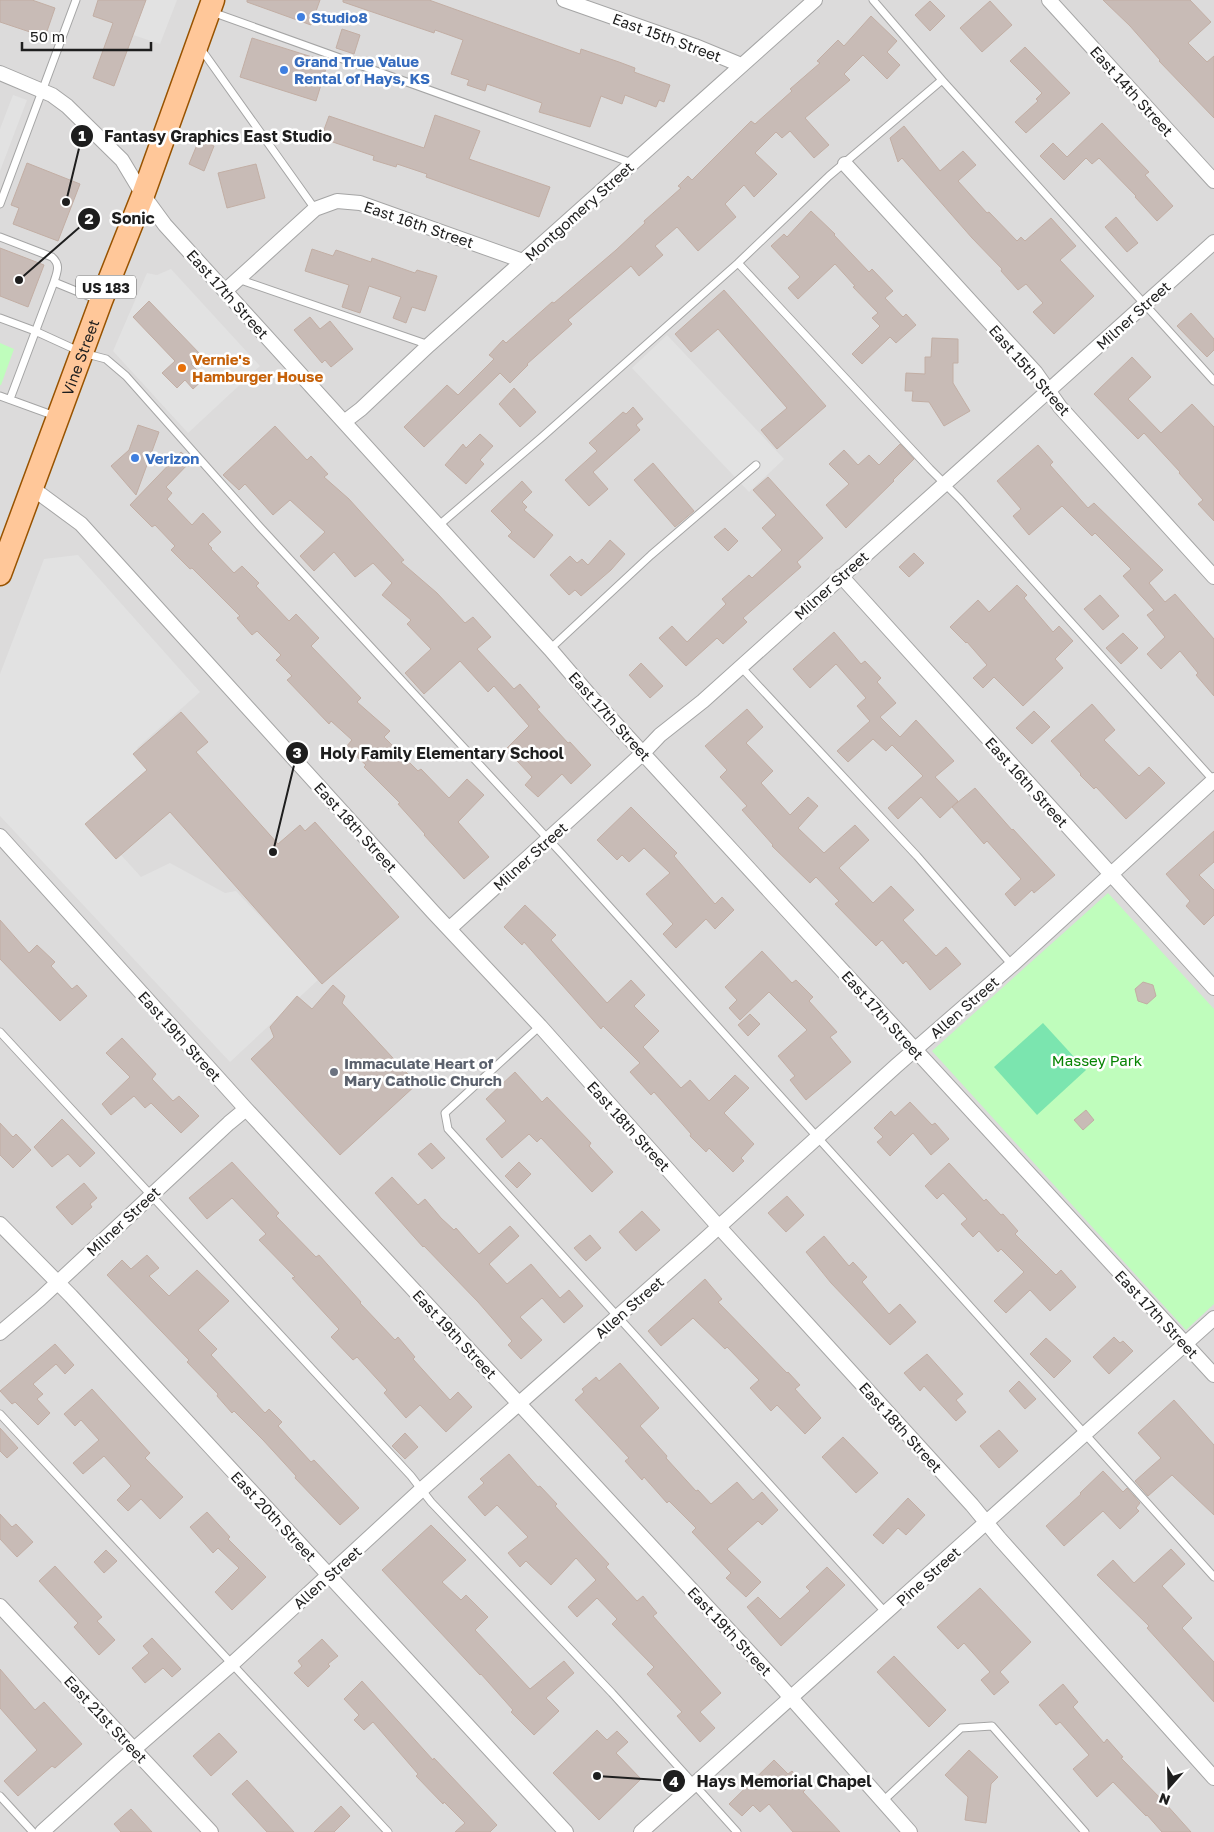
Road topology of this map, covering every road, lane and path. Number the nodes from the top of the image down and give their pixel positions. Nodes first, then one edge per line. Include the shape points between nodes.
1 (76, 0) edge
2 (564, 0) edge
3 (815, 0) edge
4 (873, 0) edge
5 (1049, 0) edge
6 (211, 6) edge
7 (197, 44) junction
8 (741, 66) junction
9 (0, 73) edge
10 (942, 80) junction
11 (43, 91) junction
12 (633, 163) junction
13 (845, 164) junction
14 (1214, 181) edge
15 (143, 195) junction
16 (0, 204) edge
17 (315, 210) junction
18 (0, 238) edge
19 (1214, 242) edge
20 (523, 260) junction
21 (738, 263) junction
22 (238, 279) junction
23 (54, 282) junction
24 (225, 290) junction
25 (100, 301) junction
26 (1145, 304) junction
27 (0, 318) edge
28 (35, 331) junction
29 (429, 345) junction
30 (83, 353) junction
31 (1214, 381) edge
32 (1049, 391) junction
33 (0, 396) edge
34 (10, 399) junction
35 (58, 417) junction
36 (344, 422) junction
37 (756, 465) dead end
38 (944, 483) junction
39 (32, 488) junction
40 (438, 526) junction
41 (0, 574) edge
42 (841, 576) junction
43 (1214, 577) edge
44 (550, 648) junction
45 (740, 666) junction
46 (643, 753) junction
47 (1214, 781) edge
48 (0, 836) edge
49 (548, 839) junction
50 (1110, 874) junction
51 (449, 929) junction
52 (1012, 965) junction
53 (1214, 988) edge
54 (540, 1026) junction
55 (0, 1032) edge
56 (915, 1050) junction
57 (246, 1109) junction
58 (816, 1137) junction
59 (151, 1195) junction
60 (0, 1224) edge
61 (718, 1227) junction
62 (57, 1282) junction
63 (617, 1316) junction
64 (1214, 1318) edge
65 (0, 1333) edge
66 (1185, 1344) junction
67 (1214, 1375) edge
68 (519, 1405) junction
69 (0, 1414) edge
70 (1086, 1434) junction
71 (421, 1490) junction
72 (987, 1523) junction
73 (329, 1576) junction
74 (1214, 1577) edge
75 (0, 1606) edge
76 (886, 1613) junction
77 (232, 1664) junction
78 (790, 1698) junction
79 (134, 1749) junction
80 (1214, 1778) edge
81 (694, 1784) junction
82 (0, 1796) edge
83 (882, 1801) junction
84 (33, 1832) edge
85 (42, 1832) edge
86 (211, 1832) edge
87 (388, 1832) edge
88 (566, 1832) edge
89 (641, 1832) edge
90 (737, 1832) edge
91 (910, 1832) edge
92 (1085, 1832) edge

1 - 11 lane
2 - 8 street, East 15th Street via 695,46
3 - 8 street, Montgomery Street
4 - 10 lane
5 - 14 street, East 14th Street
6 - 7 main road, Vine Street / US 183
6 - 12 lane
7 - 15 main road, Vine Street / US 183
7 - 17 lane
8 - 12 street, Montgomery Street
9 - 11 street, East 17th Street
10 - 13 lane
10 - 26 lane
11 - 15 street, East 17th Street via 67,106 122,160
11 - 16 lane
12 - 20 street, Montgomery Street
13 - 21 lane
13 - 32 street, East 15th Street
15 - 24 street, East 17th Street
15 - 25 main road, Vine Street / US 183
17 - 20 street, East 16th Street via 337,201 360,203
17 - 22 street, East 16th Street
18 - 23 lane via 52,257 58,265
19 - 26 street, Milner Street
20 - 29 street, Montgomery Street
21 - 38 lane
21 - 40 lane
22 - 24 street, East 16th Street
22 - 29 lane
23 - 25 lane
23 - 28 lane
24 - 36 street, East 17th Street
25 - 30 main road, Vine Street / US 183
26 - 31 lane
26 - 32 street, Milner Street
27 - 28 lane
28 - 30 lane
28 - 34 lane
29 - 36 street, Montgomery Street
30 - 35 main road, Vine Street / US 183
30 - 49 lane via 106,359 126,376
32 - 38 street, Milner Street
32 - 43 street, East 15th Street
33 - 34 lane
34 - 35 lane
35 - 39 main road, Vine Street / US 183
36 - 40 street, East 17th Street
37 - 44 lane
38 - 42 street, Milner Street
38 - 47 lane
39 - 41 main road, Vine Street / US 183
39 - 51 street, East 18th Street via 82,524
40 - 44 street, East 17th Street
42 - 45 street, Milner Street
42 - 50 street, East 16th Street
44 - 46 street, East 17th Street
45 - 46 street, Milner Street
45 - 52 lane via 917,856
46 - 49 street, Milner Street
46 - 56 street, East 17th Street
47 - 50 street, Allen Street
48 - 57 street, East 19th Street
49 - 51 street, Milner Street
49 - 58 lane
50 - 52 street, Allen Street
50 - 53 street, East 16th Street
51 - 54 street, East 18th Street
52 - 56 street, Allen Street
54 - 61 street, East 18th Street
54 - 63 lane via 445,1113 448,1129
55 - 59 lane
56 - 58 street, Allen Street
56 - 66 street, East 17th Street
57 - 59 street, Milner Street
57 - 68 street, East 19th Street
58 - 61 street, Allen Street
58 - 70 lane
59 - 62 street, Milner Street
59 - 71 lane
60 - 62 street, East 20th Street
61 - 63 street, Allen Street
61 - 72 street, East 18th Street
62 - 65 street, Milner Street
62 - 73 street, East 20th Street
63 - 68 street, Allen Street
63 - 76 lane
64 - 66 street, Pine Street
66 - 67 street, East 17th Street
66 - 70 street, Pine Street
68 - 71 street, Allen Street
68 - 78 street, East 19th Street
69 - 77 lane
70 - 72 street, Pine Street
70 - 74 lane
71 - 73 street, Allen Street
71 - 81 lane
72 - 76 street, Pine Street
72 - 80 street, East 18th Street
73 - 77 street, Allen Street
73 - 88 street, East 20th Street
75 - 79 street, East 21st Street
76 - 78 street, Pine Street
77 - 79 street, Allen Street
77 - 87 lane
78 - 81 street, Pine Street
78 - 83 street, East 19th Street
79 - 85 street, Allen Street
79 - 86 street, East 21st Street
81 - 89 street, Pine Street
81 - 90 lane
82 - 84 lane
83 - 91 street, East 19th Street
83 - 92 lane via 962,1728 992,1726

